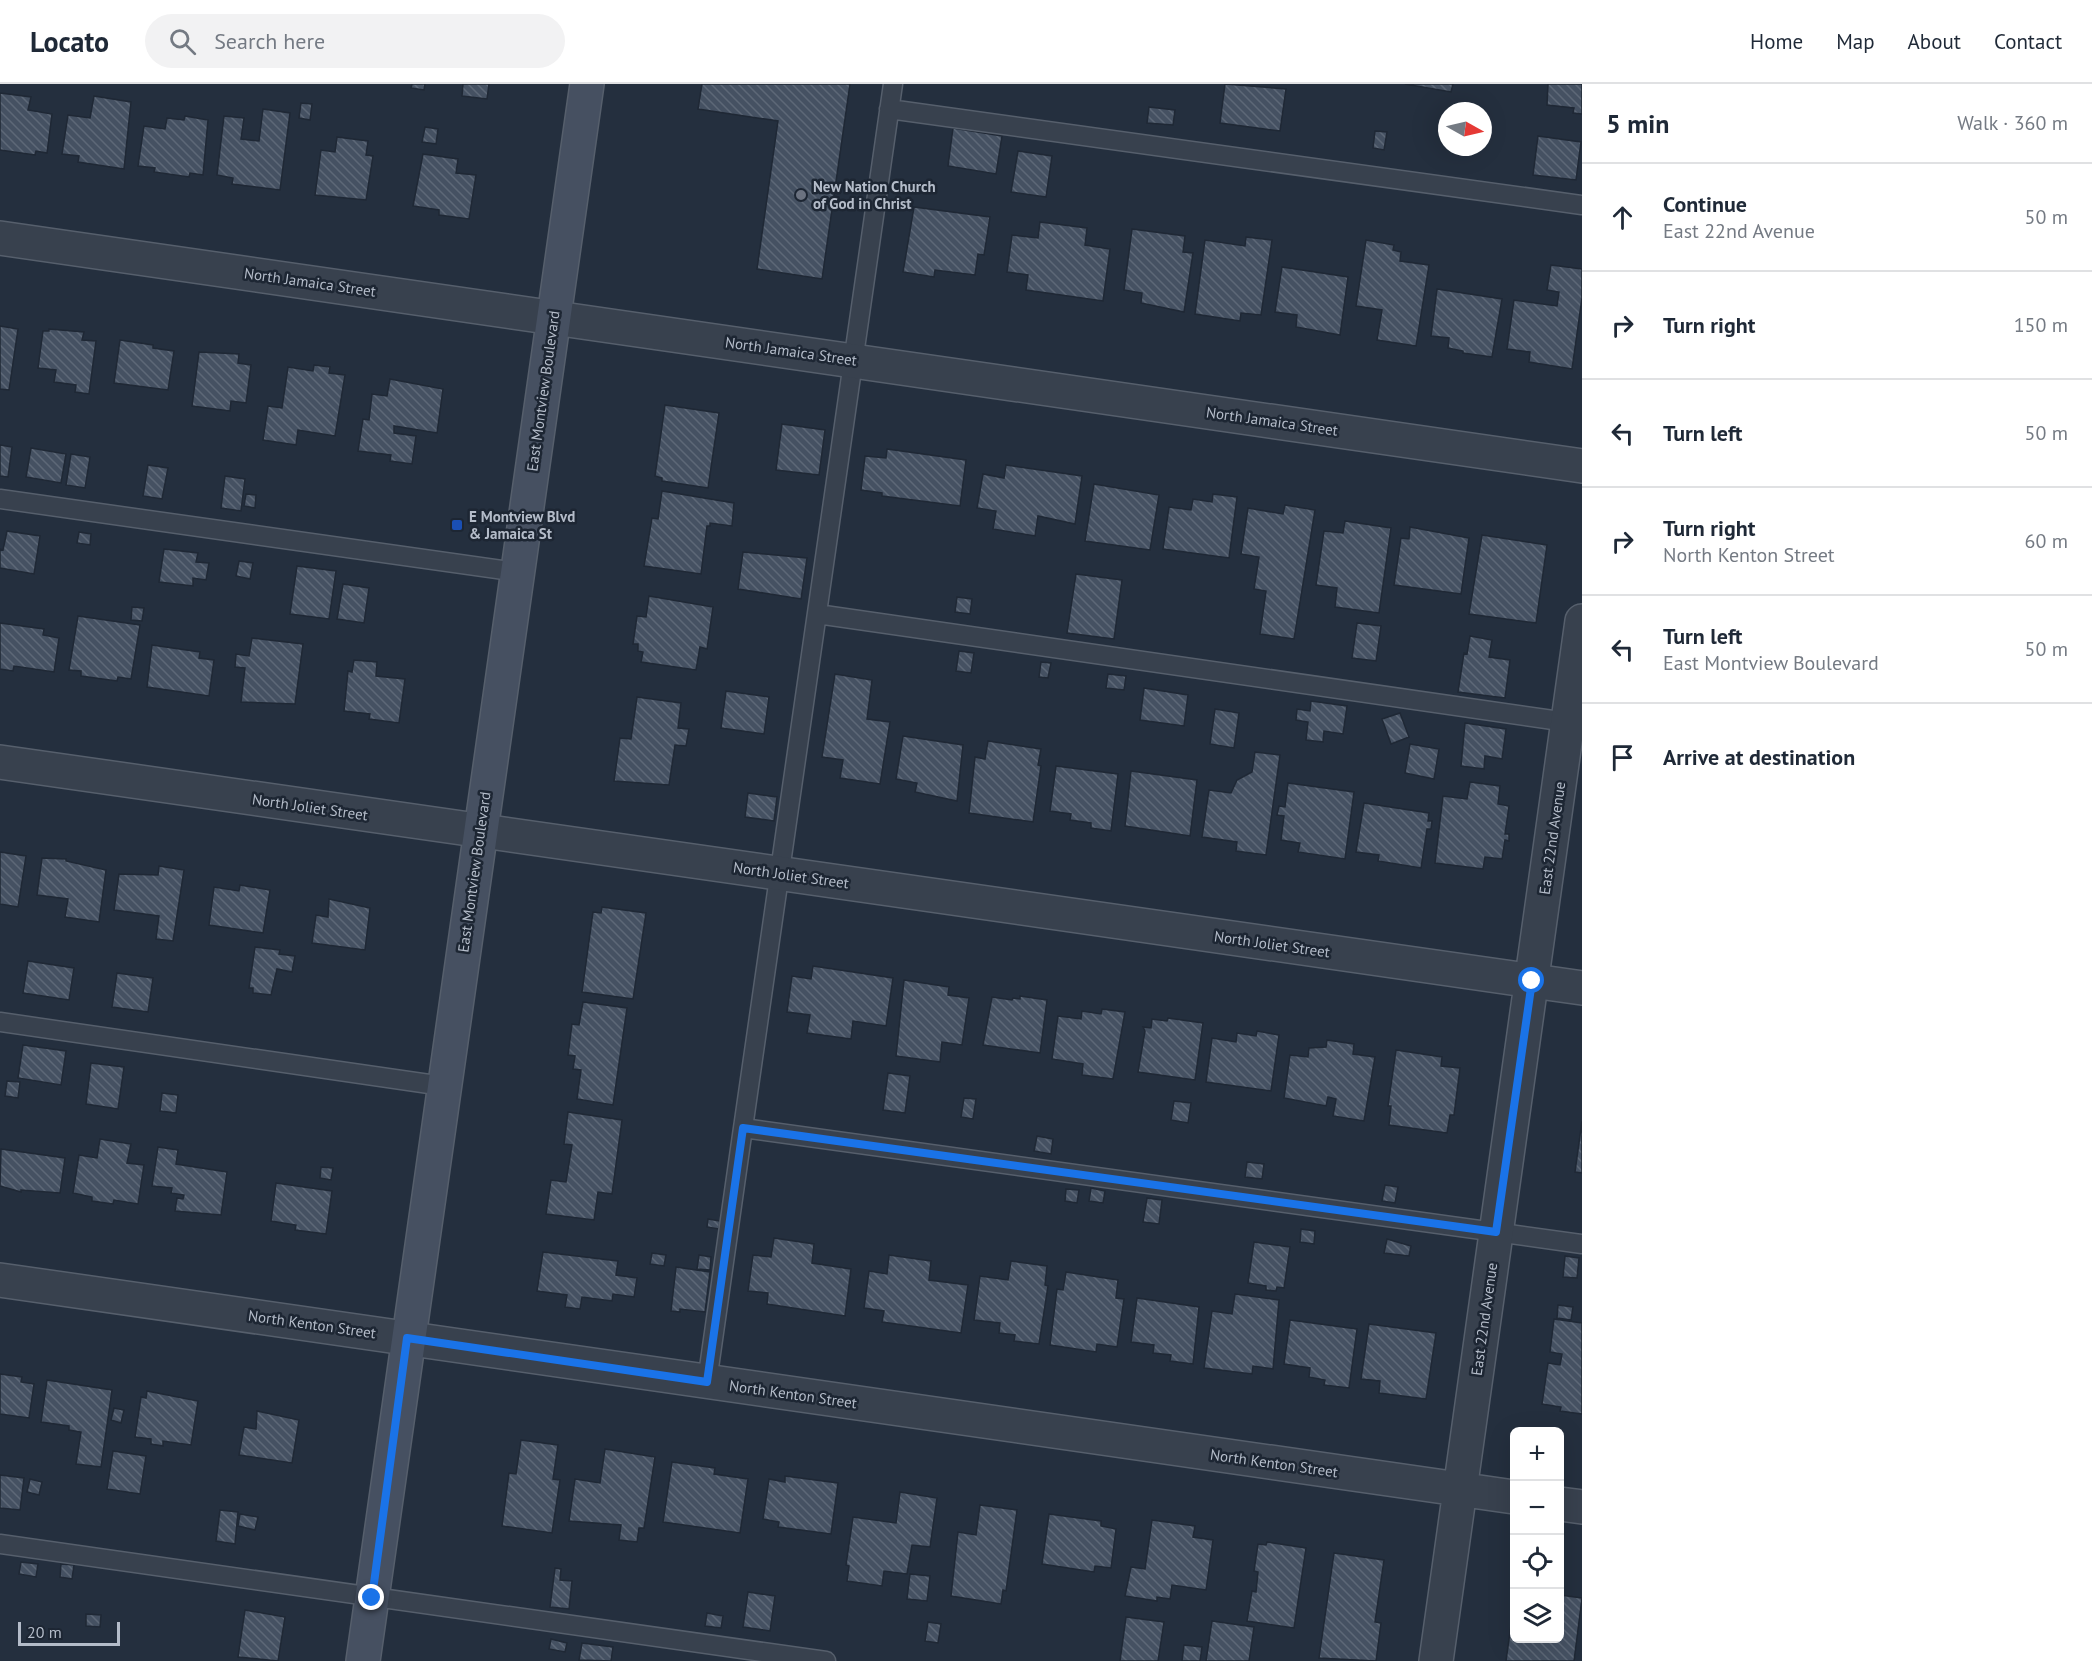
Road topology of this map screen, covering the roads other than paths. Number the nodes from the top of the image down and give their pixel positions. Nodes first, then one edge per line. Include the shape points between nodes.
1 (587, 84) edge
2 (893, 84) edge
3 (889, 109) junction
4 (1582, 205) edge
5 (0, 238) edge
6 (553, 316) junction
7 (854, 360) junction
8 (1582, 466) edge
9 (0, 499) edge
10 (517, 572) junction
11 (817, 614) junction
12 (1582, 621) edge
13 (1575, 723) edge
14 (0, 762) edge
15 (480, 831) junction
16 (780, 874) junction
17 (1532, 981) junction
18 (1582, 988) edge
19 (0, 1022) edge
20 (443, 1086) junction
21 (743, 1128) junction
22 (1496, 1232) junction
23 (1582, 1244) edge
24 (0, 1280) edge
25 (407, 1338) junction
26 (707, 1382) junction
27 (1460, 1489) junction
28 (1510, 1496) edge
29 (1564, 1504) edge
30 (1582, 1507) edge
31 (0, 1544) edge
32 (372, 1598) junction
33 (363, 1661) edge
34 (826, 1661) edge
35 (1436, 1661) edge

1 - 6 main road, East Montview Boulevard
2 - 3 lane
3 - 4 lane
3 - 7 lane
5 - 6 street, North Jamaica Street
6 - 7 street, North Jamaica Street
6 - 10 main road, East Montview Boulevard
7 - 8 street, North Jamaica Street
7 - 11 lane
9 - 10 lane
10 - 15 main road, East Montview Boulevard
11 - 13 lane
11 - 16 lane
12 - 13 street, East 22nd Avenue
13 - 17 street, East 22nd Avenue
14 - 15 street, North Joliet Street
15 - 16 street, North Joliet Street
15 - 20 main road, East Montview Boulevard
16 - 17 street, North Joliet Street
16 - 21 lane
17 - 18 street, North Joliet Street
17 - 22 street, East 22nd Avenue
19 - 20 lane
20 - 25 main road, East Montview Boulevard
21 - 22 lane
21 - 26 lane
22 - 23 lane
22 - 27 street, East 22nd Avenue
24 - 25 street, North Kenton Street
25 - 26 street, North Kenton Street
25 - 32 main road, East Montview Boulevard
26 - 27 street, North Kenton Street
27 - 28 street, North Kenton Street
27 - 35 street, East 22nd Avenue
29 - 30 street
31 - 32 lane
32 - 33 main road, East Montview Boulevard
32 - 34 lane

